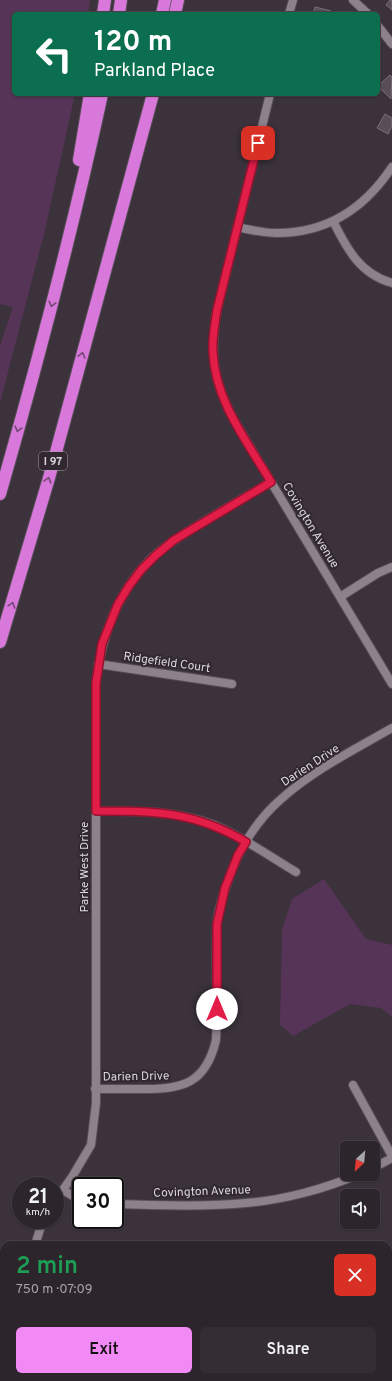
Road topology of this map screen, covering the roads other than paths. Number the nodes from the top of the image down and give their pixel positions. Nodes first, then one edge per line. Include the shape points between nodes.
1 (105, 0) edge
2 (121, 0) edge
3 (165, 0) edge
4 (178, 0) edge
5 (293, 0) edge
6 (353, 0) edge
7 (103, 12) edge
8 (118, 12) edge
9 (162, 12) edge
10 (175, 12) edge
11 (290, 12) edge
12 (366, 12) edge
13 (380, 29) edge
14 (392, 44) edge
15 (90, 96) edge
16 (102, 96) edge
17 (146, 96) edge
18 (152, 96) edge
19 (270, 96) edge
20 (392, 167) edge
21 (333, 221) junction
22 (237, 227) junction
23 (61, 266) junction
24 (103, 279) junction
25 (392, 283) edge
26 (271, 482) junction
27 (0, 494) edge
28 (392, 567) edge
29 (340, 597) junction
30 (0, 642) edge
31 (98, 664) junction
32 (232, 684) dead end
33 (392, 684) edge
34 (392, 728) edge
35 (96, 811) junction
36 (246, 842) junction
37 (296, 872) dead end
38 (353, 1085) dead end
39 (96, 1089) junction
40 (392, 1157) edge
41 (380, 1164) edge
42 (340, 1181) edge
43 (64, 1188) edge
44 (124, 1204) edge
45 (40, 1229) edge
46 (36, 1241) edge

1 - 7 highway
2 - 8 highway
3 - 9 highway
4 - 10 highway
5 - 11 street
6 - 12 street
13 - 14 street
15 - 23 highway
16 - 23 highway
17 - 24 highway, I 97
18 - 24 highway
19 - 22 street, Covington Avenue
20 - 21 street via 362,202
21 - 22 street via 294,232 264,232
21 - 25 street via 350,253 360,264 372,274
22 - 26 street, Covington Avenue via 217,310 213,351 215,370 224,401
23 -> 27 highway
30 -> 24 highway, I 97 via 51,470
26 - 29 street, Covington Avenue
26 - 31 street, Parke West Drive via 174,540 141,570 115,611 102,644
28 - 29 street
29 - 33 street, Covington Avenue
31 - 32 street, Ridgefield Court
31 - 35 street, Parke West Drive
34 - 36 street, Darien Drive via 296,786 265,815
35 - 36 street via 147,811 192,818 213,824
35 - 39 street, Parke West Drive
36 - 37 street
36 - 39 street, Darien Drive via 225,888 218,918 216,1040 213,1054 206,1067 198,1076 175,1088
38 - 40 street
39 - 43 street, Parke West Drive via 91,1146
40 - 41 street
42 - 44 street, Covington Avenue via 298,1194 248,1203
45 - 46 street

